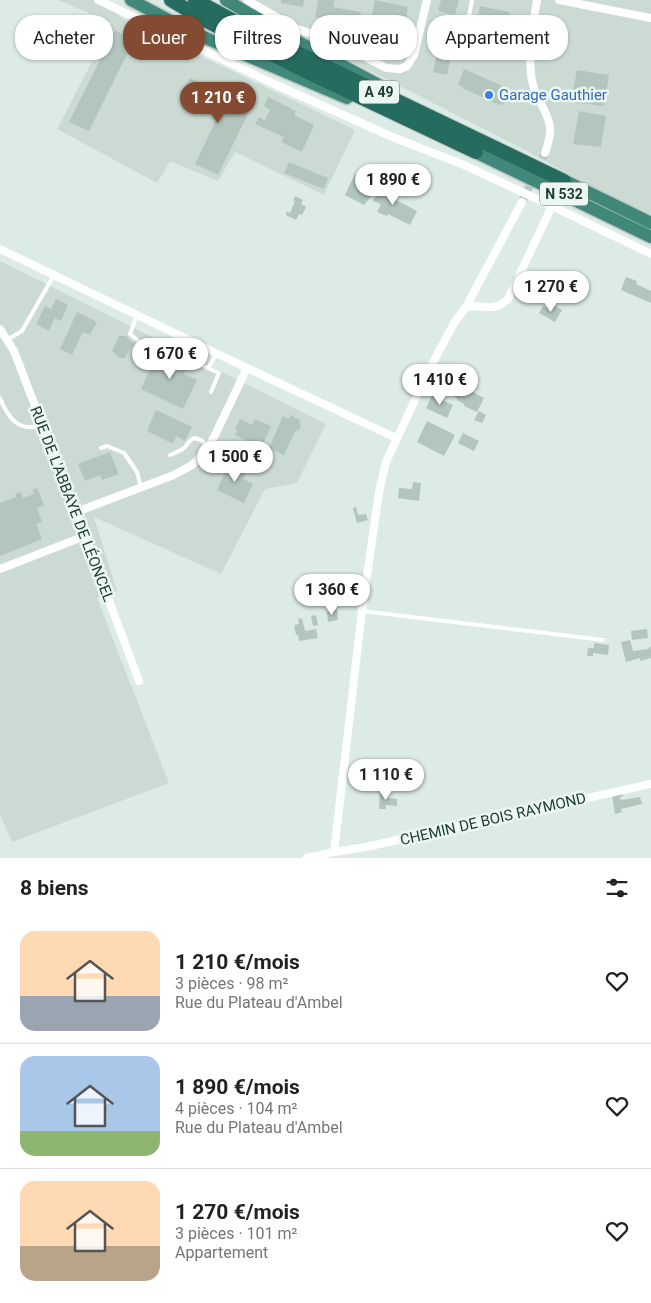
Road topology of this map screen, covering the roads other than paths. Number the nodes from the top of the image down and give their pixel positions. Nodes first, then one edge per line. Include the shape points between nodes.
1 (98, 0) edge
2 (131, 0) edge
3 (171, 0) edge
4 (195, 0) edge
5 (226, 0) edge
6 (247, 0) edge
7 (427, 0) edge
8 (472, 0) edge
9 (537, 0) edge
10 (559, 0) edge
11 (469, 15) edge
12 (651, 18) edge
13 (476, 152) junction
14 (545, 153) tunnel mouth
15 (564, 181) junction
16 (522, 202) tunnel mouth
17 (552, 206) junction
18 (651, 223) edge
19 (651, 236) edge
20 (0, 249) edge
21 (651, 254) edge
22 (54, 275) junction
23 (466, 307) junction
24 (137, 315) junction
25 (0, 328) edge
26 (187, 339) junction
27 (7, 340) junction
28 (141, 343) dead end
29 (162, 347) dead end
30 (217, 353) junction
31 (180, 355) junction
32 (208, 368) junction
33 (247, 368) junction
34 (211, 392) dead end
35 (0, 398) edge
36 (42, 424) junction
37 (396, 438) junction
38 (208, 447) junction
39 (101, 448) dead end
40 (170, 455) dead end
41 (141, 487) junction
42 (76, 512) junction
43 (85, 536) junction
44 (0, 569) edge
45 (362, 611) junction
46 (603, 640) dead end
47 (139, 681) dead end
48 (651, 784) edge
49 (334, 852) junction
50 (307, 858) edge

1 - 17 street via 289,91
2 - 13 highway via 208,39
3 - 13 highway, A 49 via 305,71
4 - 15 highway, A 49 via 276,43
5 - 15 highway via 310,48
6 - 7 street via 295,28 340,44 386,68 400,69 407,66 414,55
8 - 11 lane
9 - 14 street via 530,64 532,82 550,128
10 - 12 street
13 - 19 highway, N 532
15 - 18 highway, N 532
16 - 23 street
17 - 21 street
17 - 23 street via 508,299 493,308
20 - 22 street
22 - 24 street
22 - 27 lane via 22,331
23 - 37 street via 454,323
24 - 26 street
24 - 28 lane via 130,334
25 - 27 street, RUE DE L'ABBAYE DE LÉONCEL
26 - 30 street
26 - 31 lane
27 - 36 street, RUE DE L'ABBAYE DE LÉONCEL
29 - 31 lane
30 - 32 lane
30 - 33 street
31 - 32 lane
32 - 34 lane via 219,373
33 - 37 street
33 - 38 street
35 - 36 lane via 12,420 22,427
36 - 42 street, RUE DE L'ABBAYE DE LÉONCEL
37 - 45 street via 379,492
38 - 40 lane via 194,438 180,451
38 - 41 street via 183,471
39 - 41 lane via 107,446 124,454 137,472
41 - 42 street
42 - 43 street, RUE DE L'ABBAYE DE LÉONCEL
43 - 44 street
43 - 47 street, RUE DE L'ABBAYE DE LÉONCEL
45 - 46 lane
45 - 49 street
48 - 49 street, CHEMIN DE BOIS RAYMOND
49 - 50 street, CHEMIN DE BOIS RAYMOND

